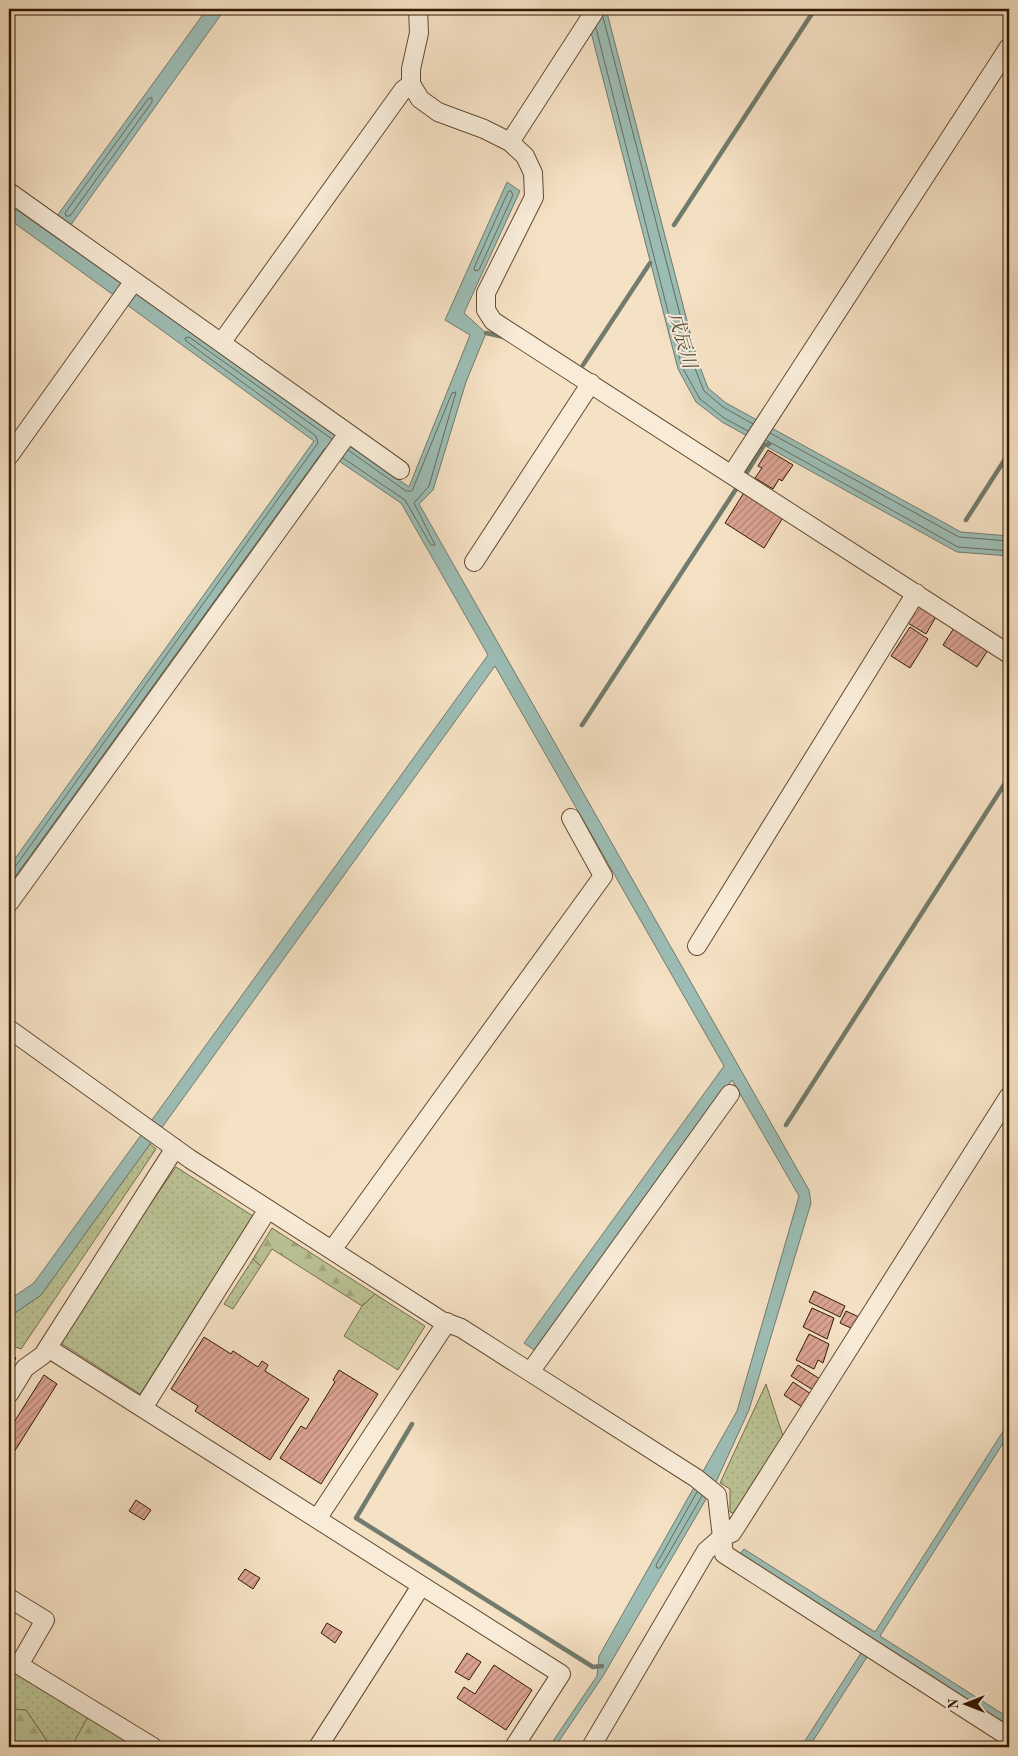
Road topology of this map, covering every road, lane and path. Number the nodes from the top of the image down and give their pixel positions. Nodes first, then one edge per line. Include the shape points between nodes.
1 (418, 9) edge
2 (596, 9) edge
3 (1009, 47) edge
4 (411, 84) junction
5 (510, 142) junction
6 (9, 192) edge
7 (134, 281) junction
8 (221, 343) junction
9 (590, 383) junction
10 (347, 435) junction
11 (9, 456) edge
12 (400, 470) dead end
13 (739, 478) junction
14 (474, 562) dead end
15 (916, 593) junction
16 (1009, 654) edge
17 (571, 818) dead end
18 (9, 903) edge
19 (697, 946) dead end
20 (9, 1029) edge
21 (730, 1094) dead end
22 (1009, 1096) edge
23 (175, 1148) junction
24 (268, 1209) junction
25 (332, 1250) junction
26 (444, 1321) junction
27 (48, 1348) junction
28 (530, 1372) junction
29 (9, 1394) edge
30 (143, 1408) junction
31 (318, 1519) junction
32 (722, 1537) junction
33 (421, 1586) junction
34 (9, 1598) edge
35 (1009, 1737) edge
36 (153, 1747) edge
37 (318, 1747) edge
38 (514, 1747) edge
39 (592, 1747) edge

1 - 4 street via 419,33
2 - 5 street
3 - 13 street via 750,446
4 - 5 street via 420,99 438,112
4 - 8 street via 403,90
5 - 9 street via 525,156 533,172 534,197 486,293 486,310 493,321
6 - 7 street
7 - 8 street
7 - 11 street
8 - 10 street
9 - 13 street
9 - 14 street
10 - 12 street
10 - 18 street
13 - 15 street
15 - 16 street
15 - 19 street
17 - 25 street via 603,876
20 - 23 street
21 - 28 street
22 - 32 street via 732,1533
23 - 24 street
23 - 27 street
24 - 25 street
24 - 30 street
25 - 26 street
26 - 28 street via 461,1328
26 - 31 street
27 - 29 street via 25,1368
27 - 30 street
28 - 32 street via 696,1478 717,1495
30 - 31 street
31 - 33 street
32 - 35 street via 724,1554
32 - 39 street via 706,1551
33 - 37 street
33 - 38 street via 561,1674
34 - 36 street via 45,1620 19,1665

